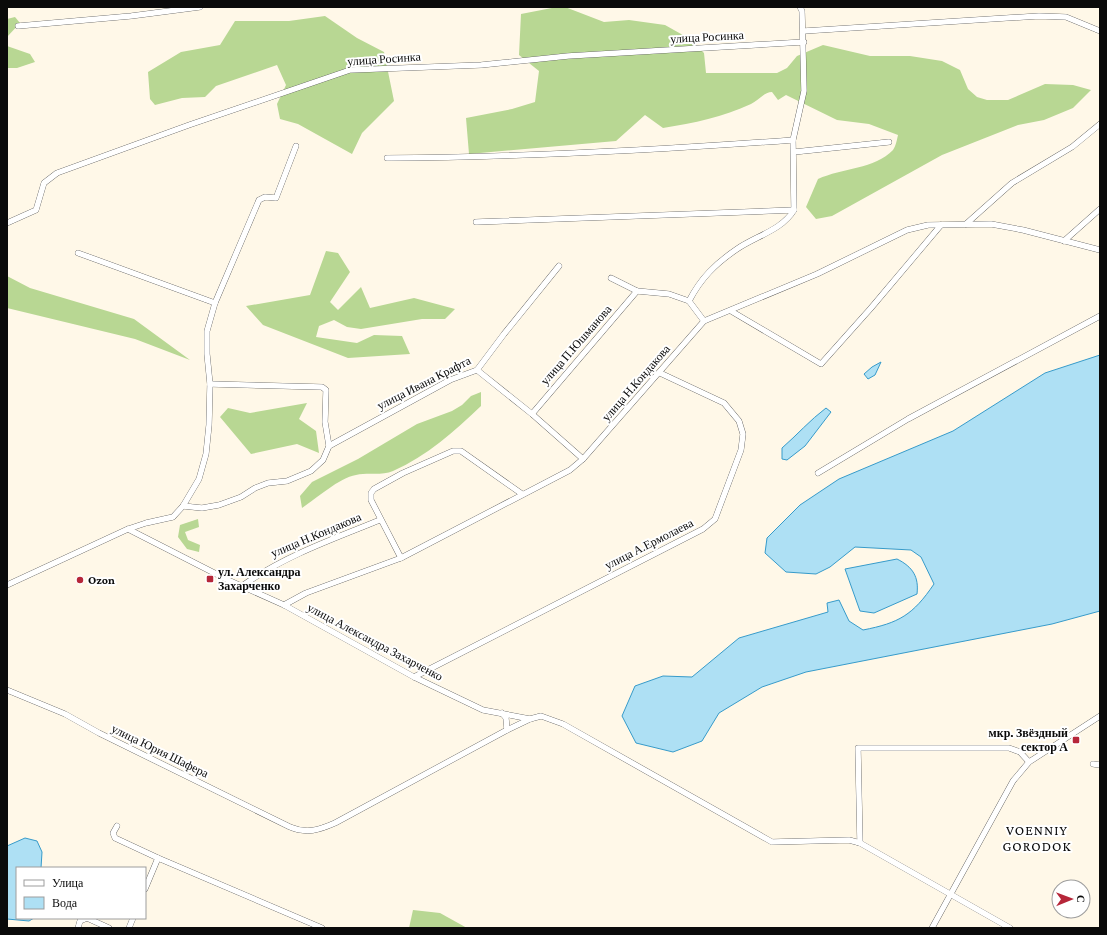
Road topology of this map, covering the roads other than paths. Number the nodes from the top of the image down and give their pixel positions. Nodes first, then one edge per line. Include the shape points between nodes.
1 (200, 7) edge
2 (800, 7) edge
3 (18, 26) dead end
4 (804, 31) junction
5 (1100, 31) edge
6 (804, 42) junction
7 (1100, 124) edge
8 (793, 140) junction
9 (890, 142) dead end
10 (296, 146) dead end
11 (794, 152) junction
12 (387, 158) dead end
13 (1100, 209) edge
14 (794, 210) junction
15 (7, 222) edge
16 (476, 222) dead end
17 (966, 224) junction
18 (941, 225) junction
19 (1064, 241) junction
20 (1100, 250) edge
21 (78, 253) dead end
22 (559, 266) dead end
23 (611, 278) dead end
24 (637, 291) junction
25 (689, 301) junction
26 (215, 303) junction
27 (731, 311) junction
28 (1100, 316) edge
29 (704, 322) junction
30 (477, 370) junction
31 (660, 373) junction
32 (210, 384) junction
33 (532, 414) junction
34 (329, 446) junction
35 (583, 459) junction
36 (818, 473) dead end
37 (522, 494) junction
38 (183, 506) junction
39 (380, 520) junction
40 (128, 529) junction
41 (401, 558) junction
42 (7, 585) edge
43 (242, 586) junction
44 (284, 604) junction
45 (414, 677) junction
46 (7, 690) edge
47 (502, 713) junction
48 (1100, 716) edge
49 (530, 719) junction
50 (507, 730) junction
51 (1029, 762) junction
52 (1094, 764) dead end
53 (1100, 765) edge
54 (117, 826) dead end
55 (860, 843) junction
56 (158, 858) junction
57 (146, 887) edge
58 (950, 895) junction
59 (85, 919) edge
60 (89, 919) edge
61 (78, 928) edge
62 (109, 928) edge
63 (322, 928) edge
64 (932, 928) edge
65 (1010, 928) edge

1 - 3 street
2 - 4 street
4 - 5 street via 1039,16 1066,17
4 - 6 street
6 - 8 street via 804,91
6 - 15 street, улица Росинка via 568,56 481,65 350,70 57,173 44,183 36,210
7 - 17 street via 1072,147 1012,184
8 - 11 street
8 - 12 street via 607,152
9 - 11 street
10 - 26 street via 276,198 266,197 259,200
11 - 14 street
13 - 19 street
14 - 16 street
14 - 25 street via 788,219 737,249 714,266 699,282
17 - 18 street
17 - 19 street via 991,224
18 - 27 street via 907,230 817,274
18 - 27 street via 821,364
19 - 20 street
21 - 26 street
22 - 30 street, улица Ивана Крафта
23 - 24 street
24 - 25 street via 669,294
24 - 33 street, улица П.Юшманова
25 - 29 street
26 - 32 street via 208,330
27 - 29 street
28 - 36 street via 908,419
29 - 31 street, улица Н.Кондакова
30 - 33 street
30 - 34 street, улица Ивана Крафта via 450,380
31 - 35 street, улица Н.Кондакова
31 - 45 street, улица А.Ермолаева via 724,403 739,421 743,434 742,450 715,519 703,529
32 - 34 street via 322,387 326,390 327,396 324,409
32 - 38 street via 206,454 199,479
33 - 35 street
34 - 38 street via 323,460 311,471 287,481 268,483 219,505 202,508
35 - 37 street, улица Н.Кондакова via 570,470
37 - 39 street, улица Н.Кондакова via 461,451 453,451 374,489 371,500
37 - 41 street, улица Н.Кондакова
38 - 40 street via 173,517
39 - 41 street, улица Н.Кондакова
39 - 43 street, улица Н.Кондакова via 294,555 259,573
40 - 42 street
40 - 43 street, улица Александра Захарченко
41 - 44 street, улица Н.Кондакова via 306,593
43 - 44 street, улица Александра Захарченко
44 - 45 street, улица Александра Захарченко
45 - 47 street, улица Александра Захарченко via 483,710
46 - 50 street, улица Юрия Шафера via 65,714 99,734 305,832 320,830 335,823
47 - 49 street, улица Александра Захарченко
47 - 50 street via 506,718
48 - 51 street
49 - 50 street
49 - 55 street via 541,716 563,724 772,842 849,840
51 - 55 street via 1020,752 1009,748 858,748
51 - 58 street via 1013,781
52 - 53 street
54 - 56 street via 113,833 115,838
55 - 58 street
56 - 57 street
56 - 63 street
58 - 64 street
58 - 65 street
59 - 61 street via 80,921
60 - 62 street

